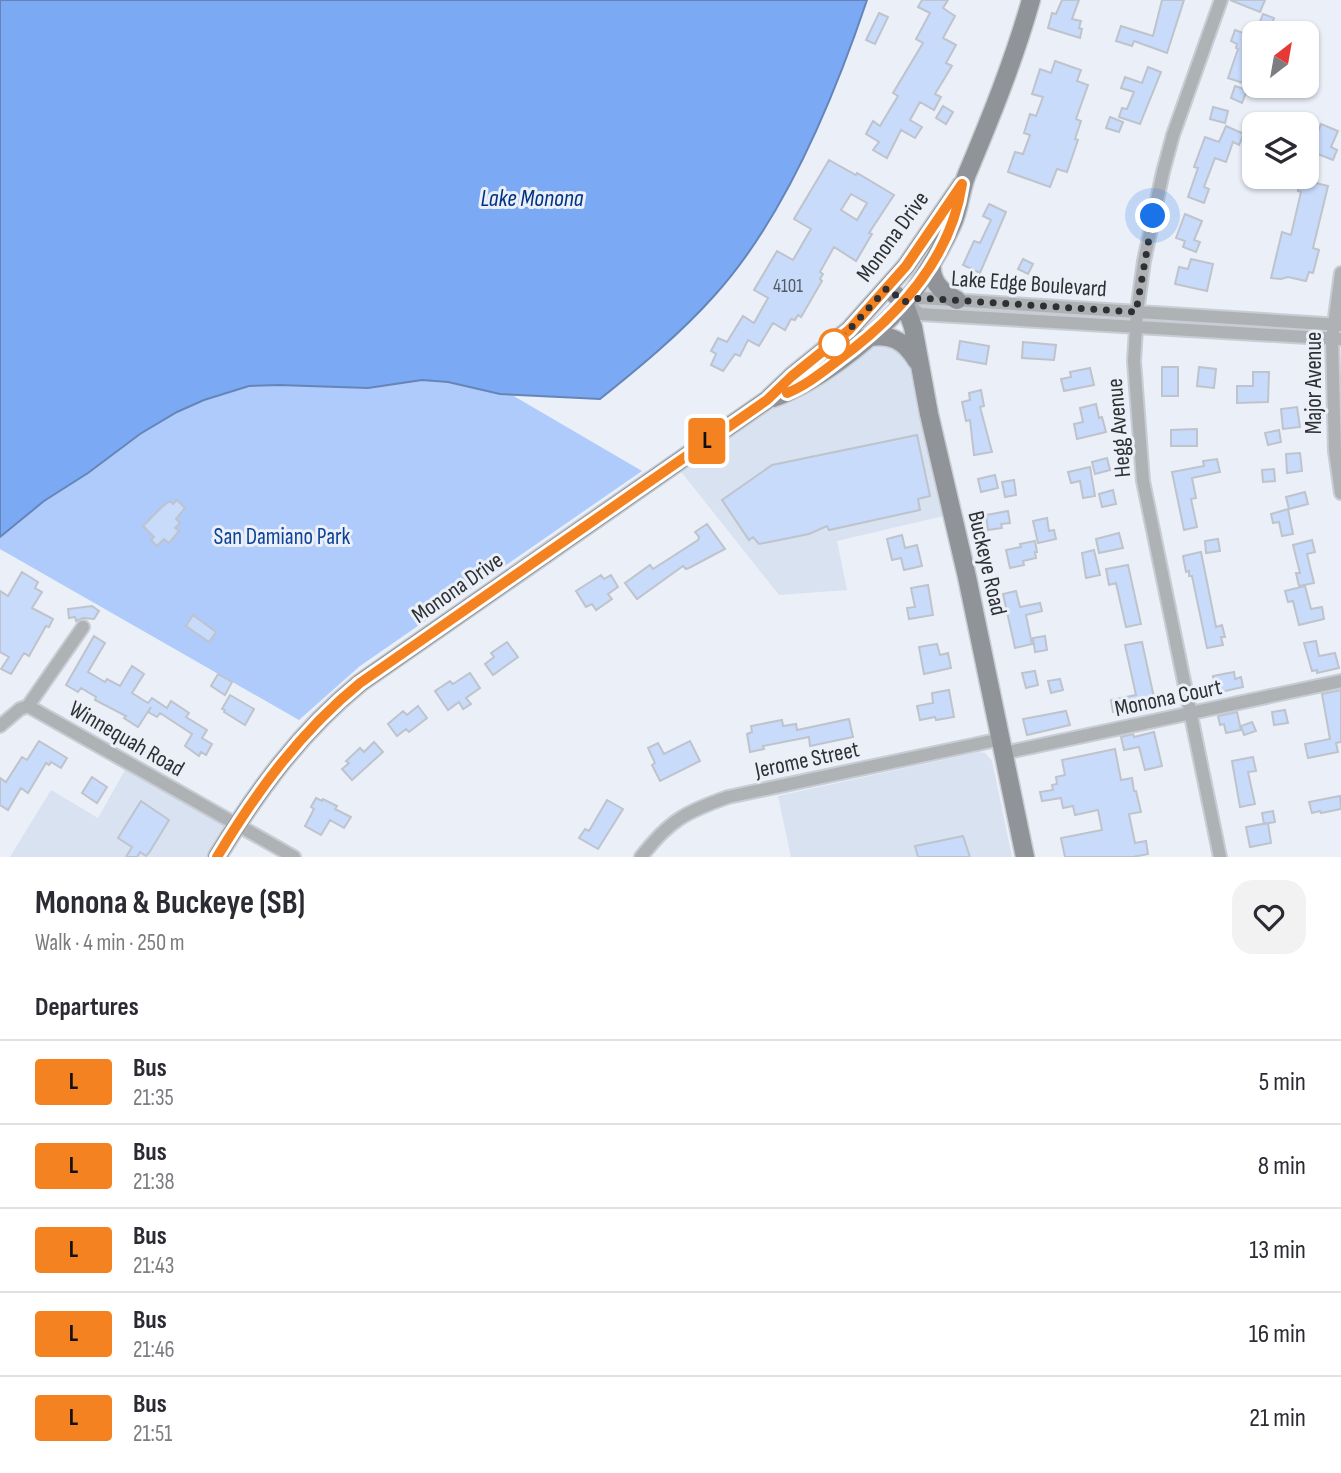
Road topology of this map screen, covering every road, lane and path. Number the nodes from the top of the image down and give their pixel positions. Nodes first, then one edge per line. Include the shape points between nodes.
1 (1031, 0) edge
2 (1221, 0) edge
3 (962, 184) junction
4 (932, 263) junction
5 (1341, 274) edge
6 (887, 288) junction
7 (957, 300) junction
8 (904, 302) junction
9 (1136, 312) junction
10 (1337, 325) edge
11 (1136, 328) junction
12 (866, 338) junction
13 (1337, 339) edge
14 (922, 370) junction
15 (767, 400) junction
16 (1341, 493) edge
17 (83, 627) dead end
18 (1341, 681) edge
19 (28, 706) junction
20 (1191, 714) junction
21 (0, 726) edge
22 (1002, 746) junction
23 (236, 825) junction
24 (216, 857) edge
25 (294, 857) edge
26 (641, 857) edge
27 (1025, 857) edge
28 (1220, 857) edge

1 - 3 street, Monona Drive via 1015,54
2 - 9 street, Hegg Avenue via 1170,147
3 - 4 street, Monona Drive via 957,213
3 - 6 street, Monona Drive
4 - 7 street via 934,281
4 - 8 street, Monona Drive
5 - 10 street, Major Avenue
6 - 8 street
6 - 15 street, Monona Drive via 849,330
7 - 8 street, Lake Edge Boulevard
7 - 9 street, Lake Edge Boulevard
8 - 11 street, Lake Edge Boulevard via 920,314
8 - 12 street, Monona Drive
8 - 14 street, Buckeye Road
9 - 10 street, Lake Edge Boulevard
9 - 11 street, Hegg Avenue
10 - 13 street, Major Avenue
11 - 13 street, Lake Edge Boulevard
11 - 20 street, Hegg Avenue via 1134,361 1143,481
12 - 14 street via 897,339
12 - 15 street, Monona Drive via 802,386
13 - 16 street, Major Avenue via 1335,451
14 - 22 street, Buckeye Road
15 - 23 street, Monona Drive via 360,683 288,752
17 - 19 street
18 - 20 street, Monona Court
19 - 21 street
19 - 23 street, Winnequah Road
20 - 22 street, Monona Court
20 - 28 street, Hegg Avenue
22 - 26 street, Jerome Street via 728,797 669,824
22 - 27 street, Buckeye Road
23 - 24 street, Monona Drive
23 - 25 street, Winnequah Road

